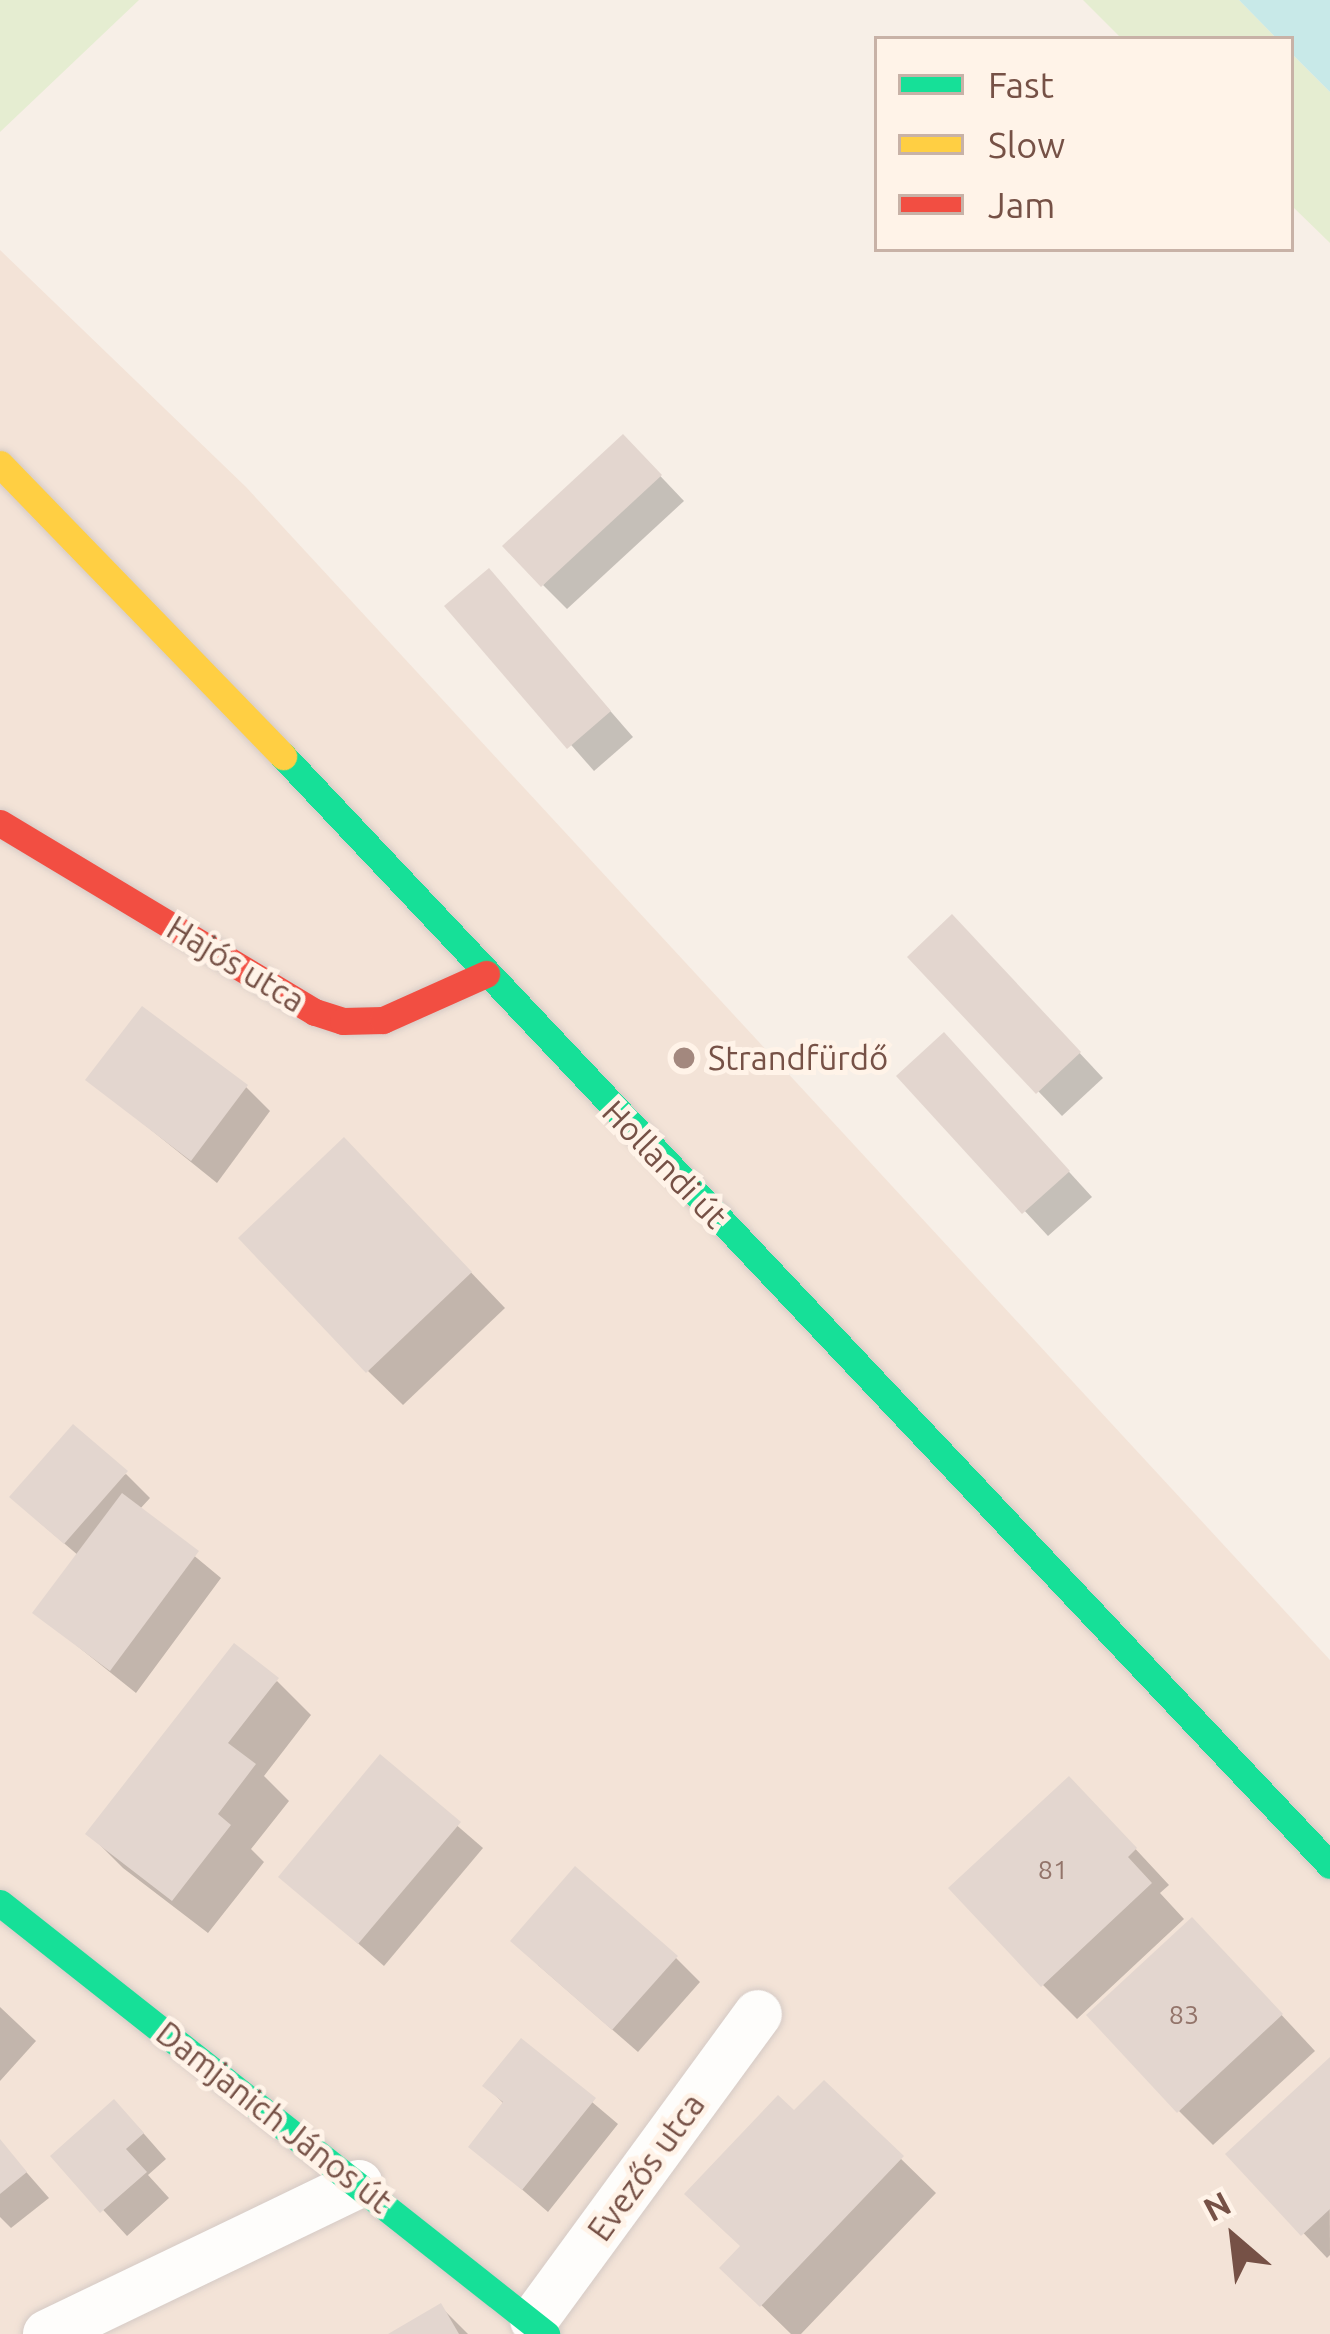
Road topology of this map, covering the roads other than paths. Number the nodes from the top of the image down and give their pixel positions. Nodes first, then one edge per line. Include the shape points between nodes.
1 (0, 464) edge
2 (0, 823) edge
3 (486, 974) junction
4 (1330, 1865) edge
5 (0, 1903) edge
6 (758, 2014) dead end
7 (359, 2183) junction
8 (540, 2327) edge
9 (47, 2334) edge

1 - 3 street, Hollandi út
2 - 3 street, Hajós utca via 315,1012 343,1021 382,1021
3 - 4 street, Hollandi út
5 - 7 street, Damjanich János út
6 - 8 street, Evezős utca
7 - 8 street, Damjanich János út
7 - 9 street

